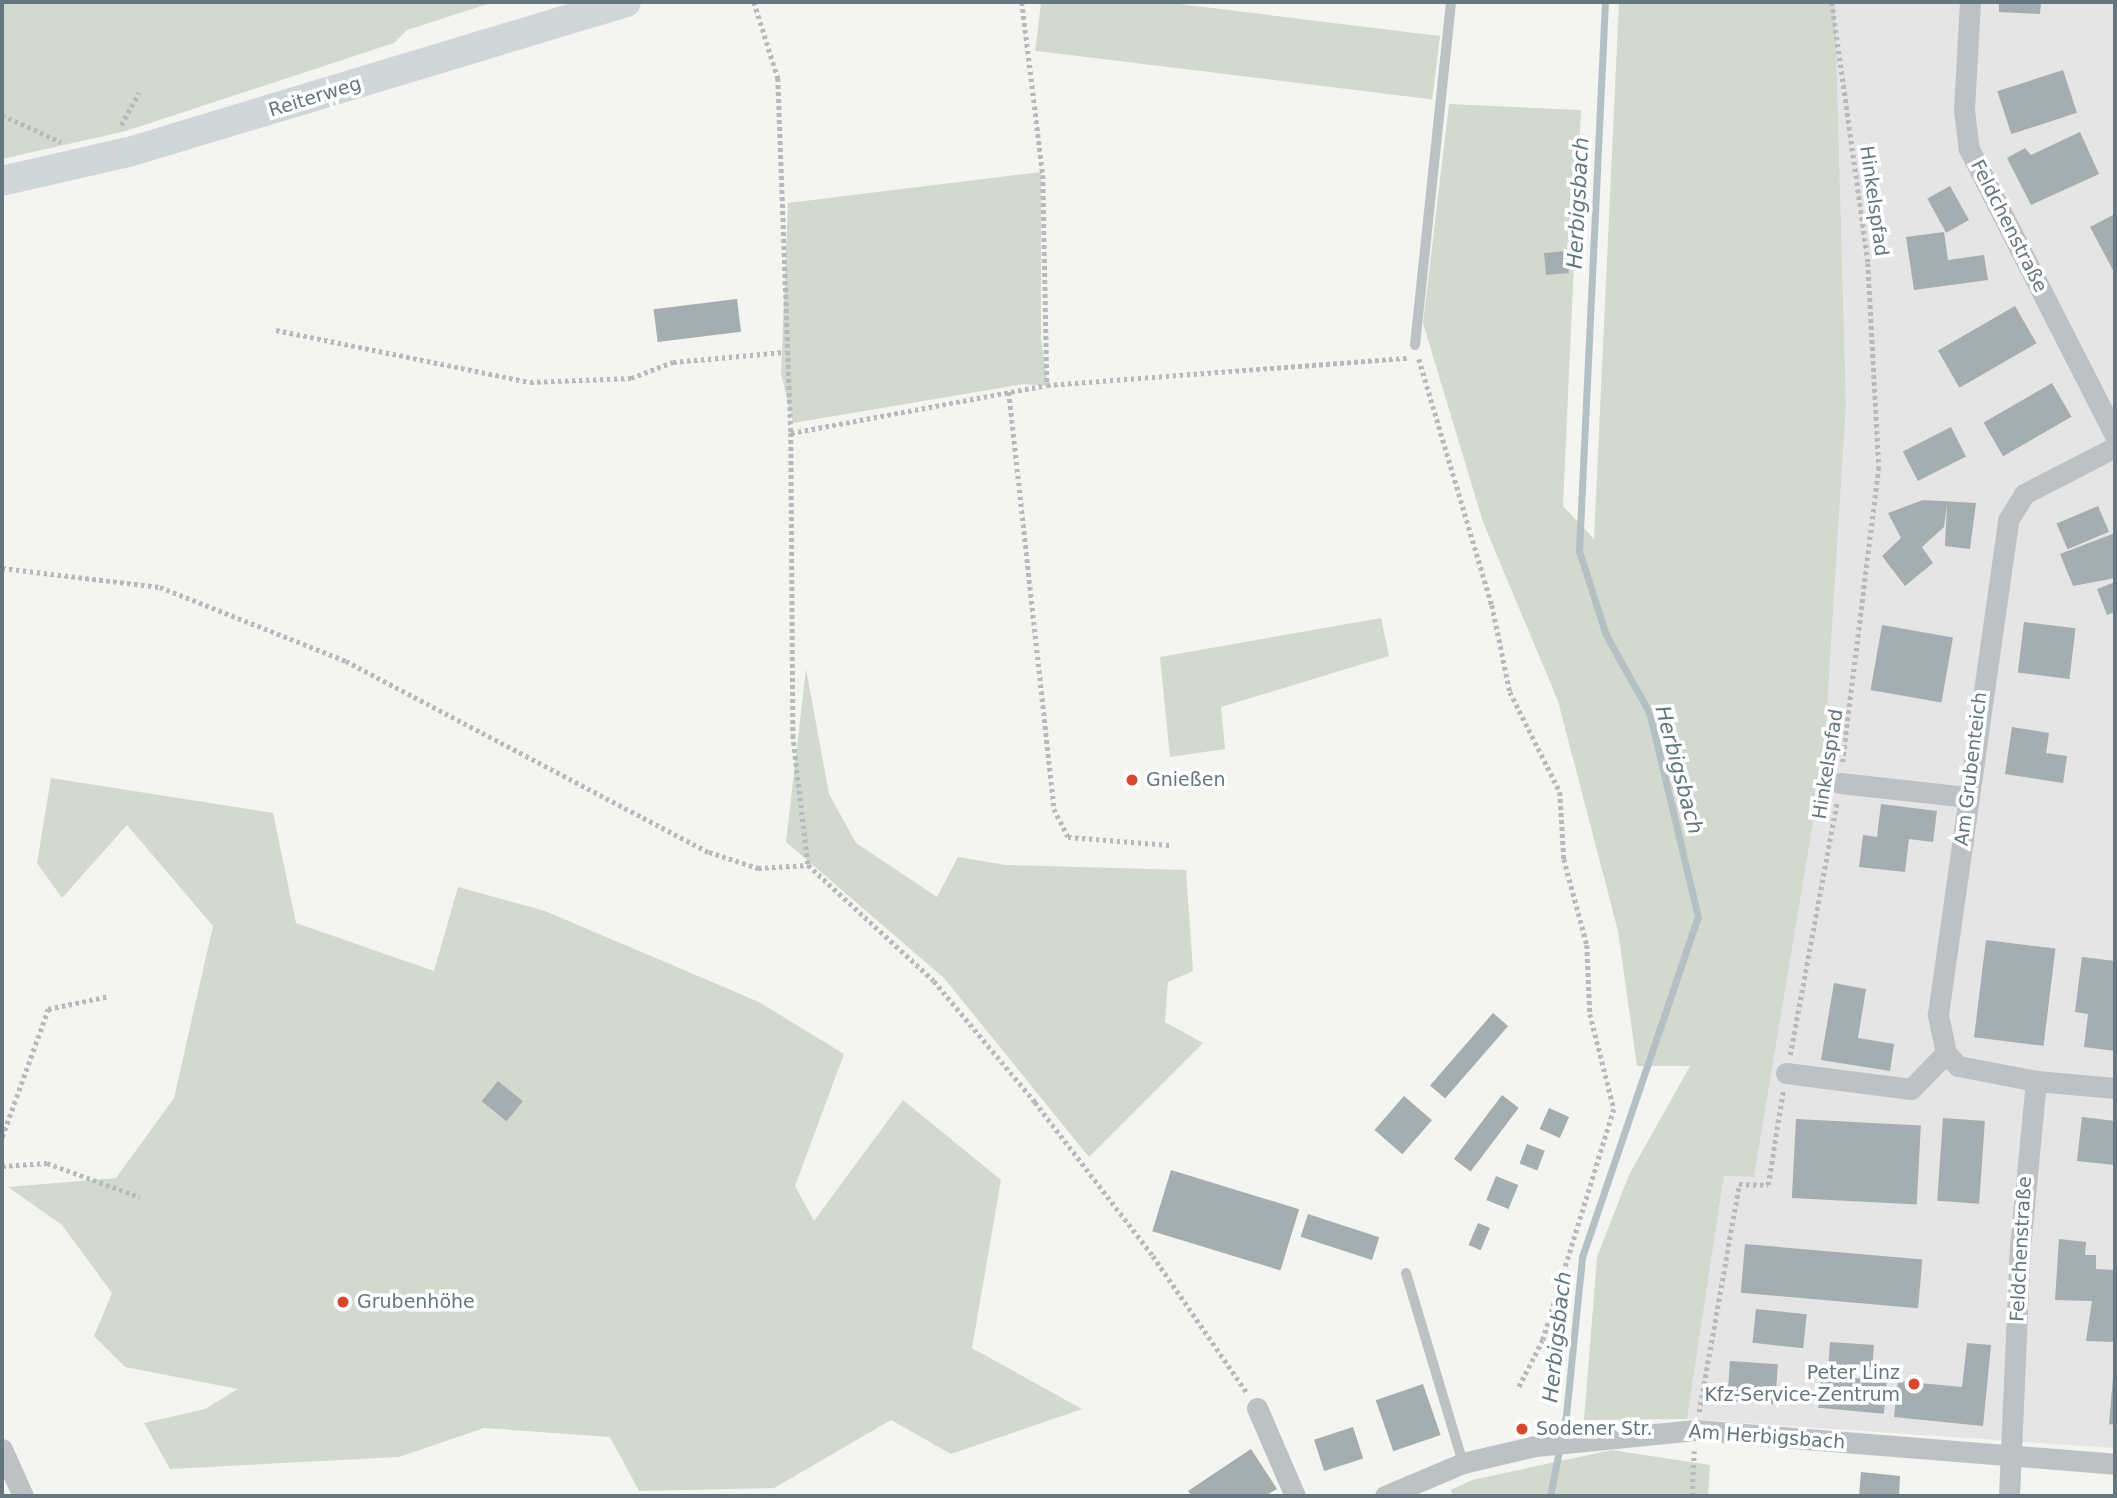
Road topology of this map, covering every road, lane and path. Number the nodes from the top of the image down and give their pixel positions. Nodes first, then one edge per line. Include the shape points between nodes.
1 (626, 2) edge
2 (754, 2) edge
3 (1022, 2) edge
4 (1451, 2) edge
5 (1832, 2) edge
6 (1970, 2) edge
7 (139, 93) dead end
8 (2, 115) edge
9 (113, 127) dead end
10 (70, 139) dead end
11 (62, 156) junction
12 (2, 181) edge
13 (276, 330) dead end
14 (1415, 345) junction
15 (785, 352) junction
16 (1047, 385) junction
17 (1009, 392) junction
18 (791, 433) junction
19 (2115, 435) edge
20 (2115, 447) edge
21 (2, 568) edge
22 (1840, 783) junction
23 (1966, 797) junction
24 (1170, 845) dead end
25 (808, 865) junction
26 (108, 996) dead end
27 (1946, 1053) junction
28 (1786, 1073) junction
29 (2036, 1081) junction
30 (2115, 1088) edge
31 (2, 1137) edge
32 (2, 1166) edge
33 (140, 1197) dead end
34 (1406, 1273) dead end
35 (1518, 1389) dead end
36 (1257, 1408) joint
37 (1695, 1430) junction
38 (2, 1449) edge
39 (2013, 1458) junction
40 (1463, 1463) junction
41 (2115, 1464) edge
42 (23, 1496) edge
43 (1296, 1496) edge
44 (1385, 1496) edge
45 (1692, 1496) edge
46 (2009, 1496) edge

1 - 11 street, Reiterweg
2 - 15 path via 778,78
3 - 16 path via 1043,175
4 - 14 lane
5 - 22 path, Hinkelspfad via 1868,264 1879,467
6 - 19 street, Feldchenstraße via 1964,110 1969,149
7 - 9 path via 124,124
8 - 11 path
10 - 11 path
11 - 12 street, Reiterweg
13 - 15 path via 530,382 631,378 673,362
14 - 16 path via 1408,358
14 - 35 path via 1492,605 1510,692 1559,792 1564,859 1587,945 1590,1014 1614,1109 1543,1340
15 - 18 path
16 - 17 path
17 - 18 path
17 - 24 path via 1054,809 1068,836
18 - 25 path via 793,734
20 - 23 street, Am Grubenteich via 2024,494 2008,520
21 - 25 path via 160,587 346,661 709,852 758,868
22 - 23 street
22 - 28 path, Hinkelspfad
23 - 27 street, Am Grubenteich via 1938,1014
25 - 36 path via 934,981 1035,1102 1153,1256
26 - 31 path via 48,1009
27 - 28 street via 1911,1090
27 - 29 street via 1976,1072
28 - 37 path, Hinkelspfad via 1768,1185 1739,1184
29 - 30 street
29 - 39 street, Feldchenstraße via 2020,1247
32 - 33 path via 47,1163
34 - 40 lane
36 - 43 street
37 - 39 street, Am Herbigsbach
37 - 40 street, Am Herbigsbach via 1592,1436
37 - 45 path, Hinkelspfad
38 - 42 street
39 - 41 street, Am Herbigsbach
39 - 46 street, Feldchenstraße
40 - 44 street, Am Herbigsbach

